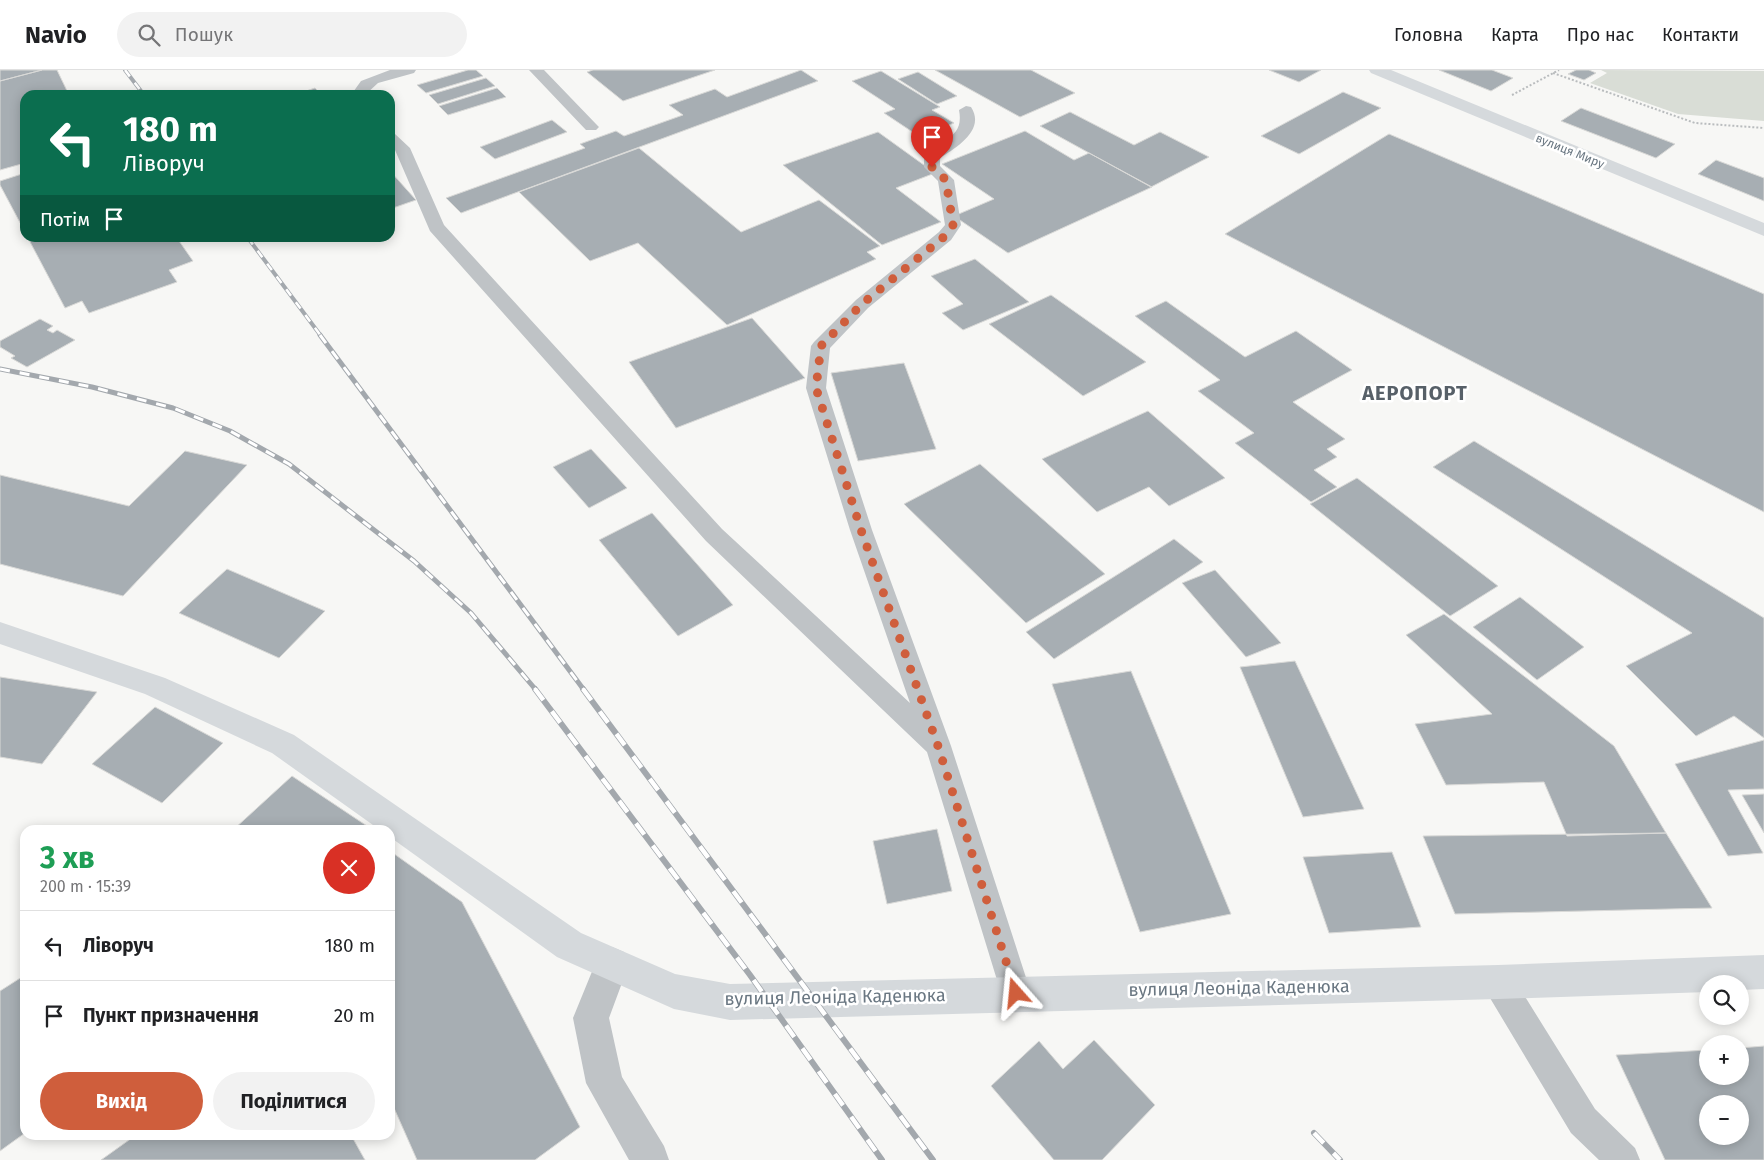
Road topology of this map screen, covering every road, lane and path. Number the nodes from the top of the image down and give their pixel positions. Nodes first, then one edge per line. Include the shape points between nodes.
1 (409, 70) edge
2 (536, 70) edge
3 (1377, 70) edge
4 (1559, 70) edge
5 (1553, 73) junction
6 (360, 90) edge
7 (966, 110) dead end
8 (1478, 113) junction
9 (591, 126) dead end
10 (1764, 128) edge
11 (395, 142) edge
12 (1764, 230) edge
13 (0, 634) edge
14 (938, 746) junction
15 (612, 964) junction
16 (1764, 972) edge
17 (1498, 982) junction
18 (1016, 993) junction
19 (650, 1160) edge
20 (1623, 1160) edge

1 - 6 lane via 376,78
2 - 9 lane
3 - 8 street, вулиця Миру
4 - 5 path
5 - 8 path
5 - 10 path via 1695,123
7 - 14 lane via 970,119 965,132 932,156 932,167 946,180 953,225 945,236 862,304 821,346 816,388 861,530
8 - 12 street, вулиця Миру
11 - 14 lane via 402,148 436,227 714,535
13 - 15 street, вулиця Леоніда Каденюка via 155,686 283,744 569,945
14 - 18 lane
15 - 18 street, вулиця Леоніда Каденюка via 674,992 730,1002
15 - 19 street via 591,1018 605,1083
16 - 17 street, вулиця Леоніда Каденюка
17 - 18 street, вулиця Леоніда Каденюка
17 - 20 lane via 1583,1121

